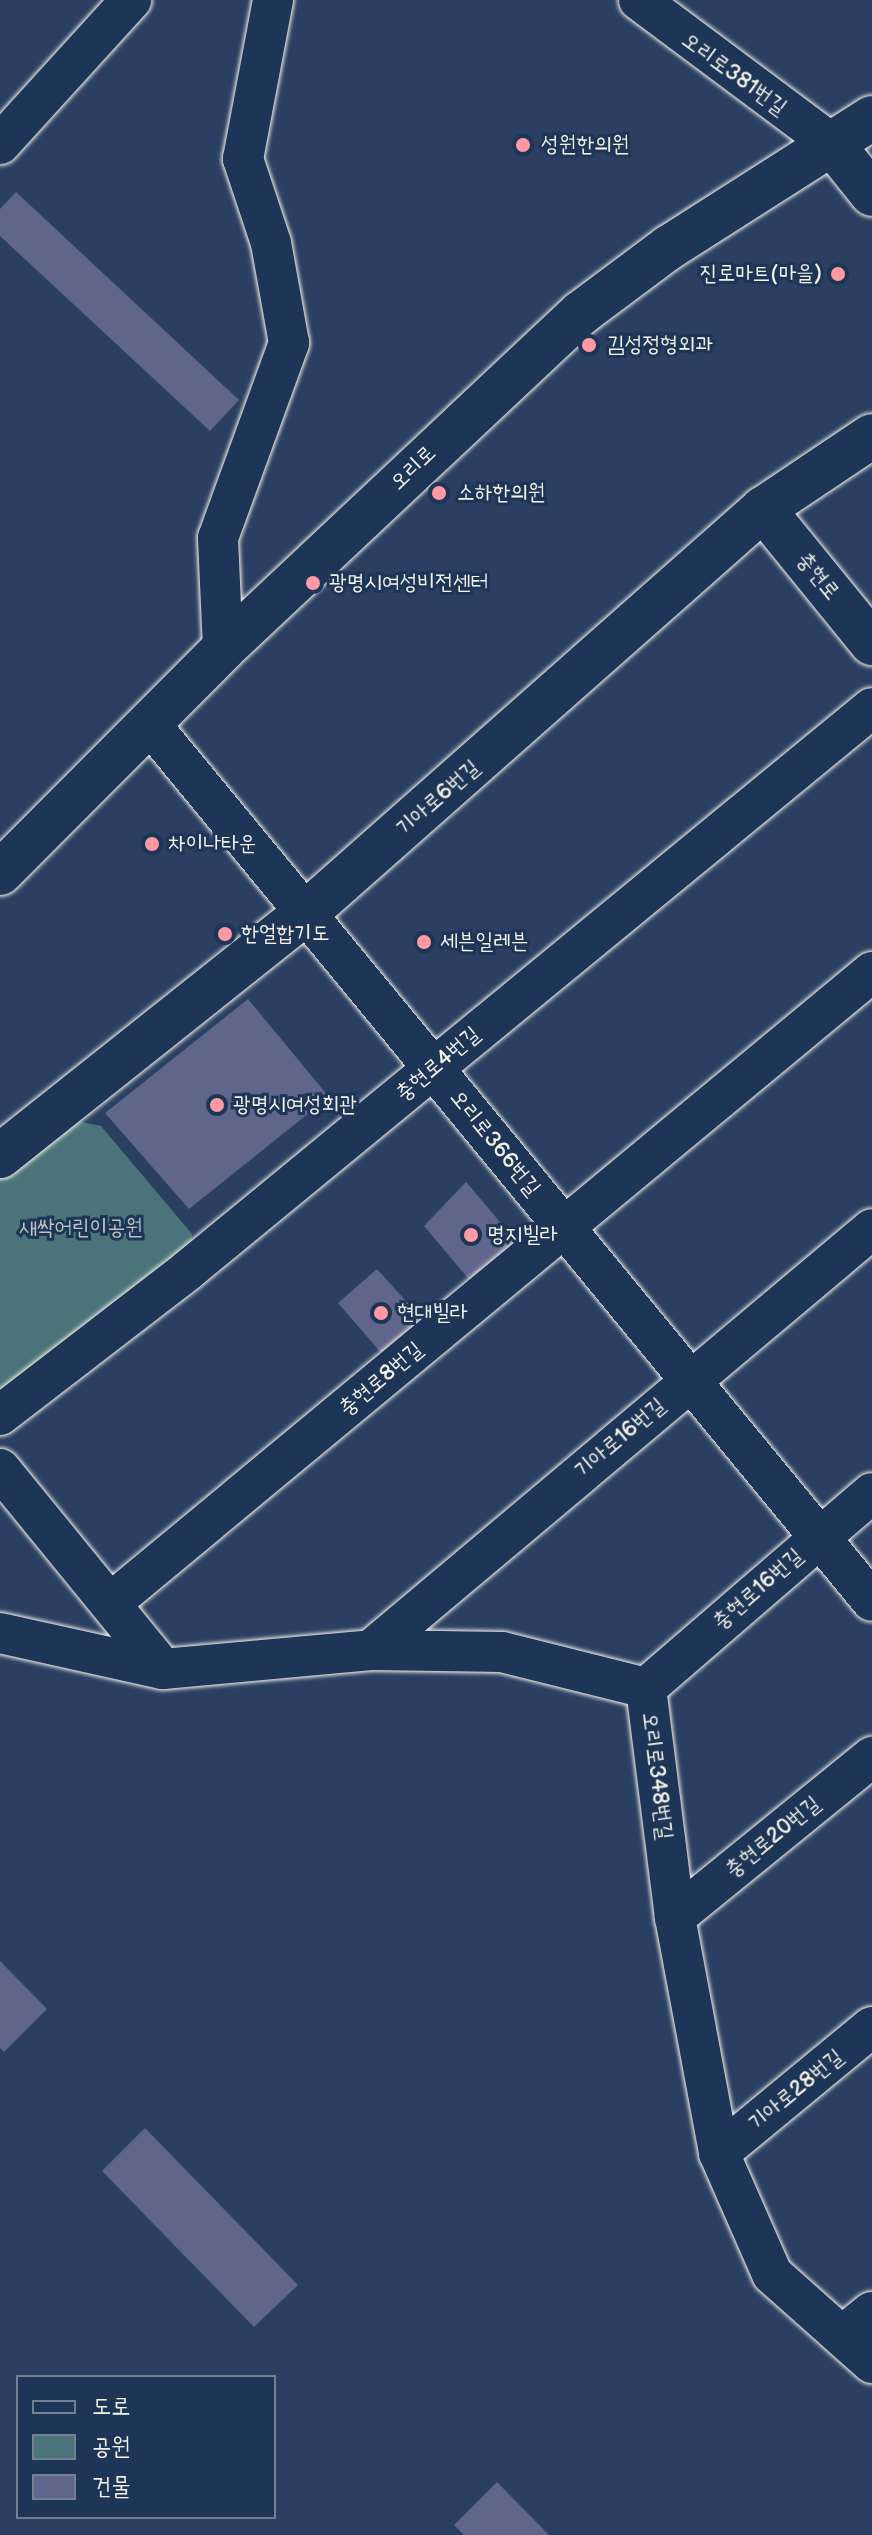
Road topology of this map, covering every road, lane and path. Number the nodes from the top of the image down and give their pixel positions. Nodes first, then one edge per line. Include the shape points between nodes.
1 (131, 0) edge
2 (273, 0) edge
3 (639, 0) edge
4 (872, 118) edge
5 (0, 144) edge
6 (832, 144) junction
7 (872, 194) edge
8 (872, 436) edge
9 (763, 509) junction
10 (872, 643) edge
11 (223, 649) junction
12 (872, 708) edge
13 (149, 723) junction
14 (0, 873) edge
15 (306, 913) junction
16 (872, 972) edge
17 (434, 1069) junction
18 (0, 1156) edge
19 (564, 1228) junction
20 (872, 1229) edge
21 (690, 1379) junction
22 (0, 1415) edge
23 (0, 1469) edge
24 (872, 1493) edge
25 (819, 1537) junction
26 (872, 1601) edge
27 (112, 1602) junction
28 (0, 1633) edge
29 (371, 1650) junction
30 (163, 1669) junction
31 (646, 1688) junction
32 (872, 1757) edge
33 (675, 1917) junction
34 (872, 2027) edge
35 (719, 2153) junction
36 (857, 2324) edge
37 (872, 2363) edge

1 - 5 street
2 - 11 street via 243,159 271,243 289,343 218,538
3 - 6 street, 오리로381번길
4 - 6 street, 오리로
6 - 7 street
6 - 11 street, 오리로 via 668,248 581,313
8 - 9 street, 기아로6번길
9 - 10 street, 충현로
9 - 15 street, 기아로6번길
11 - 13 street, 오리로
12 - 17 street, 충현로4번길 via 599,926
13 - 14 street, 오리로
13 - 15 street, 오리로366번길
15 - 17 street, 오리로366번길
15 - 18 street, 기아로6번길
16 - 19 street, 충현로8번길
17 - 19 street, 오리로366번길
17 - 22 street, 충현로4번길
19 - 21 street, 오리로366번길
19 - 27 street, 충현로8번길
20 - 21 street, 기아로16번길
21 - 25 street, 오리로366번길
21 - 29 street, 기아로16번길
23 - 27 street
24 - 25 street, 충현로16번길
25 - 26 street, 오리로366번길
25 - 31 street, 충현로16번길
27 - 30 street
28 - 30 street, 오리로348번길
29 - 30 street, 오리로348번길
29 - 31 street, 오리로348번길 via 502,1652
31 - 33 street, 오리로348번길
32 - 33 street, 충현로20번길
33 - 35 street, 오리로348번길
34 - 35 street, 기아로28번길
35 - 36 street, 오리로348번길 via 772,2274
36 - 37 street, 오리로348번길

